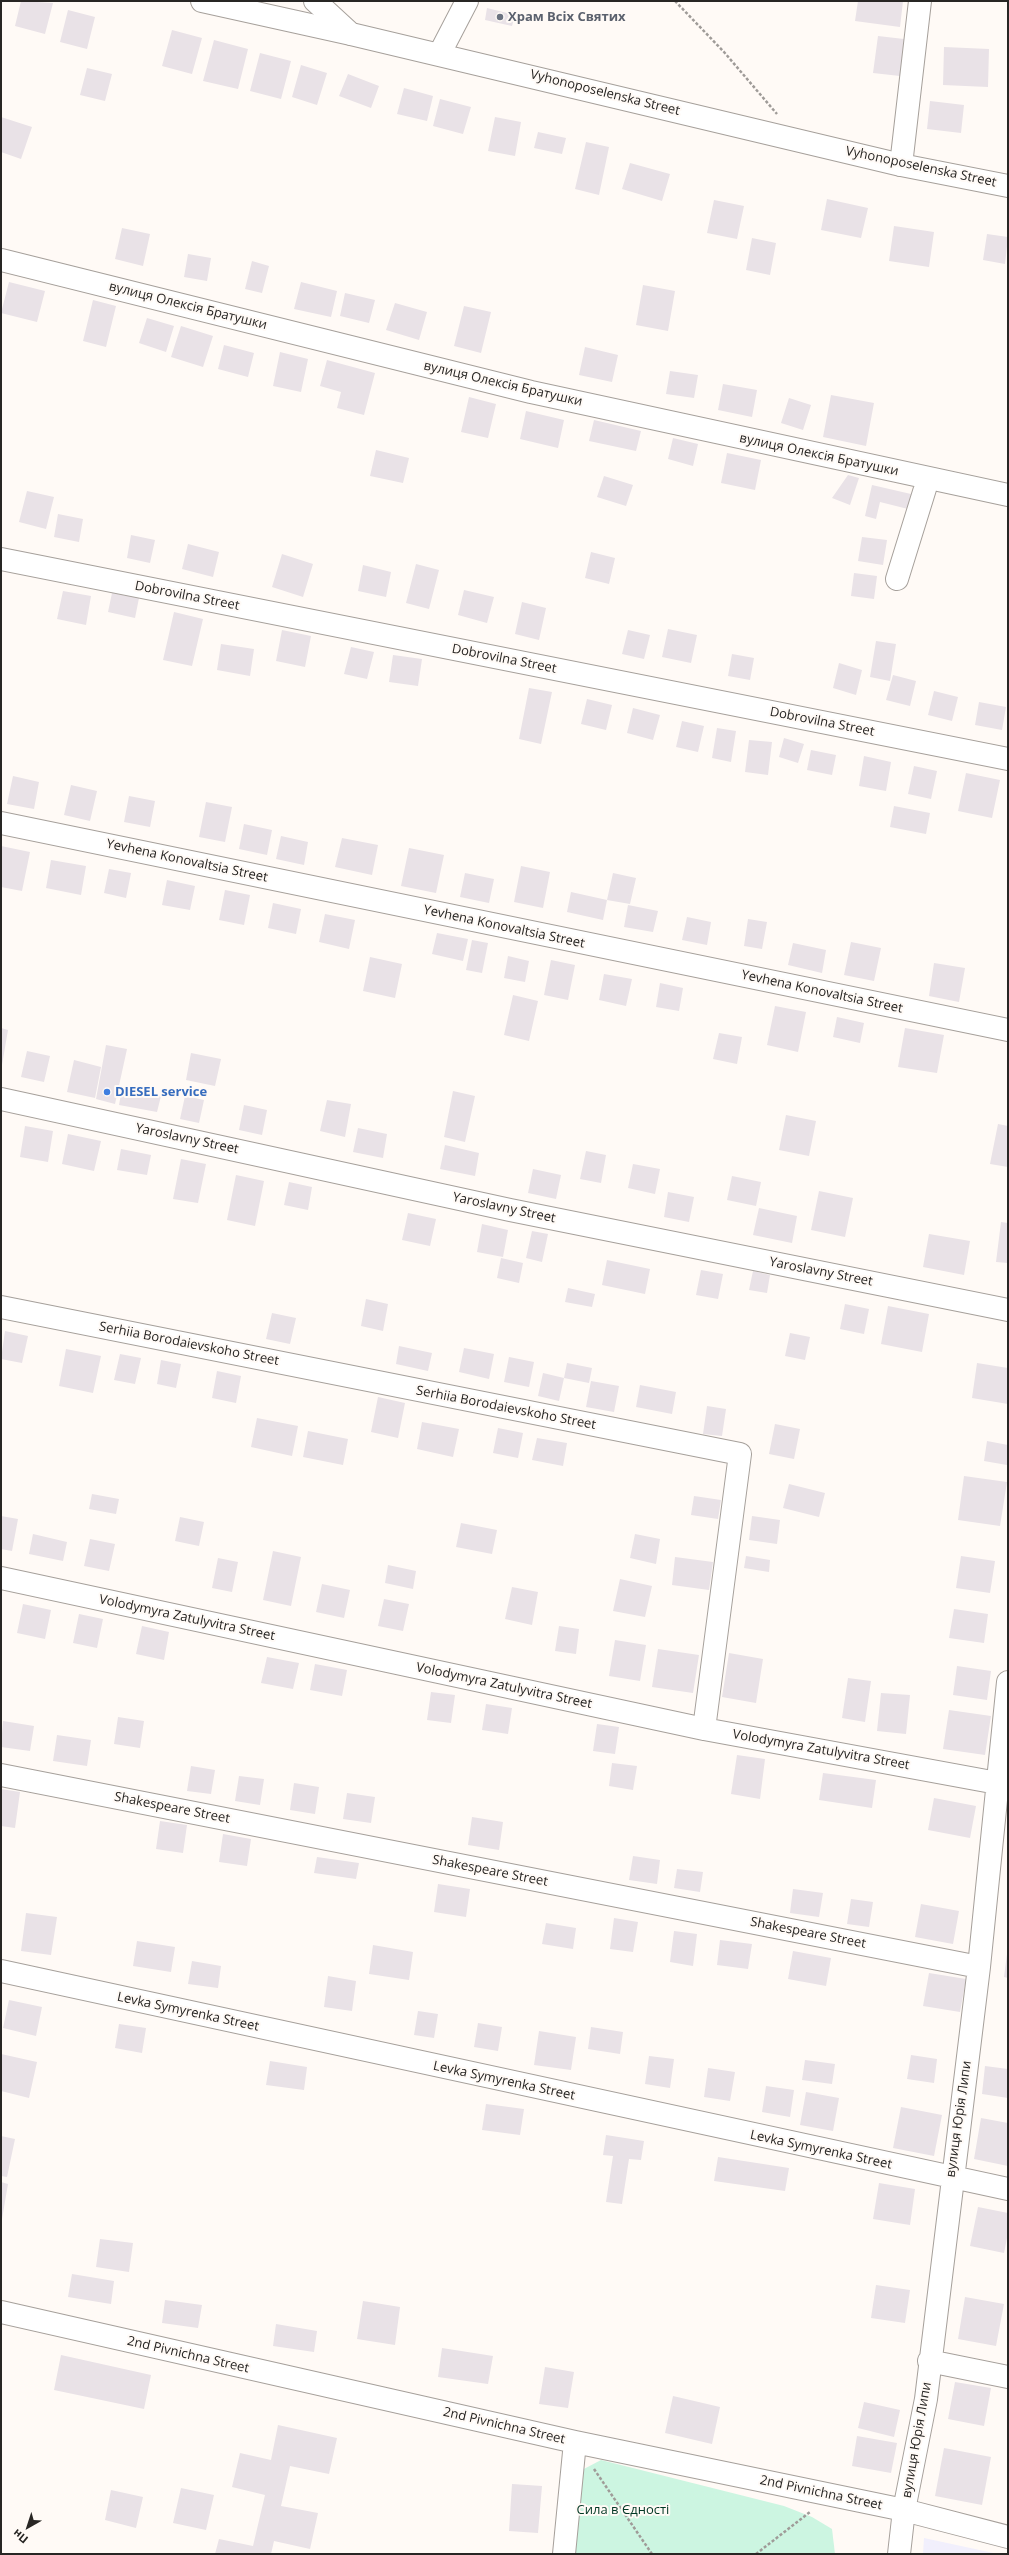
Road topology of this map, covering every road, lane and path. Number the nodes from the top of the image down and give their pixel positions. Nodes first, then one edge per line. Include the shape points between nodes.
1 (202, 1) edge
2 (315, 1) edge
3 (467, 1) edge
4 (675, 1) edge
5 (920, 1) edge
6 (351, 34) junction
7 (440, 54) junction
8 (779, 117) dead end
9 (901, 165) junction
10 (1008, 186) edge
11 (1, 260) edge
12 (928, 479) junction
13 (1008, 496) edge
14 (1, 559) edge
15 (897, 579) dead end
16 (1008, 759) edge
17 (1, 823) edge
18 (1008, 1030) edge
19 (1, 1099) edge
20 (1, 1307) edge
21 (1008, 1310) edge
22 (1, 1578) edge
23 (1008, 1682) edge
24 (704, 1729) junction
25 (1, 1775) edge
26 (1003, 1784) edge
27 (979, 1967) junction
28 (1, 1971) edge
29 (951, 2178) junction
30 (1008, 2189) edge
31 (1, 2312) edge
32 (929, 2361) junction
33 (1008, 2377) edge
34 (575, 2442) junction
35 (593, 2468) dead end
36 (833, 2495) junction
37 (904, 2510) junction
38 (1008, 2537) edge
39 (564, 2554) edge
40 (652, 2554) edge
41 (756, 2554) edge
42 (898, 2554) edge

1 - 6 street, Vyhonoposelenska Street
2 - 6 street
3 - 7 street
4 - 8 path via 724,52
5 - 9 street
6 - 7 street, Vyhonoposelenska Street
7 - 9 street, Vyhonoposelenska Street
9 - 10 street, Vyhonoposelenska Street
11 - 12 street, вулиця Олексія Братушки via 531,392
12 - 13 street, вулиця Олексія Братушки
12 - 15 street
14 - 16 street, Dobrovilna Street
17 - 18 street, Yevhena Konovaltsia Street
19 - 21 street, Yaroslavny Street via 510,1210
20 - 24 street, Serhiia Borodaievskoho Street via 740,1454
22 - 24 street, Volodymyra Zatulyvitra Street
23 - 26 street, вулиця Юрія Липи
24 - 26 street, Volodymyra Zatulyvitra Street
25 - 27 street, Shakespeare Street
26 - 27 street, вулиця Юрія Липи
27 - 29 street, вулиця Юрія Липи
28 - 29 street, Levka Symyrenka Street
29 - 30 street, Levka Symyrenka Street
29 - 32 street, вулиця Юрія Липи
31 - 34 street, 2nd Pivnichna Street
32 - 33 street
32 - 37 street, вулиця Юрія Липи via 926,2399
34 - 36 street, 2nd Pivnichna Street
34 - 39 street
35 - 40 path
36 - 37 street, 2nd Pivnichna Street
36 - 41 path
37 - 38 street, 2nd Pivnichna Street
37 - 42 street, вулиця Юрія Липи

